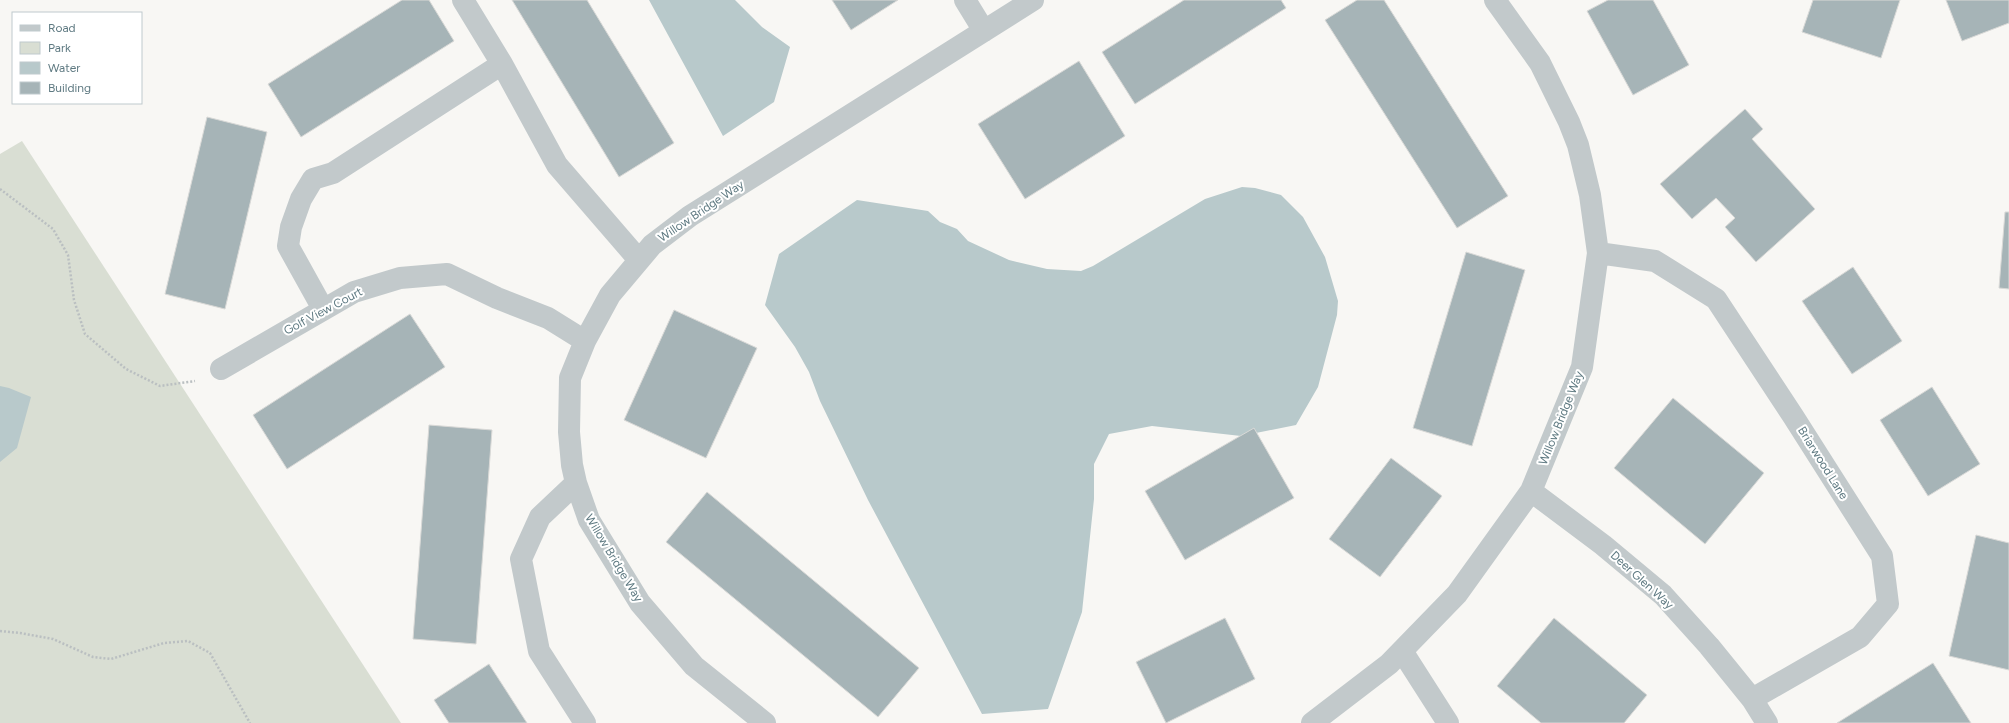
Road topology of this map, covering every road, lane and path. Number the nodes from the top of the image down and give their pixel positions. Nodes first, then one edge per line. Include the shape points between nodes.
1 (463, 0) edge
2 (965, 0) edge
3 (1033, 0) edge
4 (1494, 0) edge
5 (984, 31) junction
6 (502, 64) junction
7 (0, 189) edge
8 (1598, 253) junction
9 (639, 260) junction
10 (323, 309) junction
11 (585, 341) junction
12 (221, 369) joint
13 (576, 483) junction
14 (1531, 491) junction
15 (0, 631) edge
16 (1402, 651) junction
17 (1752, 699) junction
18 (250, 723) edge
19 (585, 723) edge
20 (765, 723) edge
21 (1312, 723) edge
22 (1448, 723) edge
23 (1767, 723) edge

1 - 6 street
2 - 5 street
3 - 5 street, Willow Bridge Way
4 - 8 street, Willow Bridge Way via 1540,63 1570,122 1590,195
5 - 9 street, Willow Bridge Way via 690,216 652,244
6 - 9 street via 557,165
6 - 10 street via 332,173 313,179 300,199 288,246
7 - 12 path via 53,229 68,255 74,300 85,334 126,369 160,386 195,381
8 - 14 street, Willow Bridge Way via 1582,367
8 - 17 street, Briarwood Lane via 1655,261 1716,299 1882,556 1888,604 1860,637
9 - 11 street, Willow Bridge Way via 610,294
10 - 11 street, Golf View Court via 354,292 400,278 447,274 497,298 548,318
10 - 12 street, Golf View Court
11 - 13 street, Willow Bridge Way via 570,378 569,432
13 - 19 street via 540,517 521,559 540,651
13 - 20 street, Willow Bridge Way via 589,520 640,603 694,666
14 - 16 street, Willow Bridge Way via 1457,594
14 - 17 street, Deer Glen Way via 1603,545 1663,595
15 - 18 path via 53,639 93,657 111,658 164,643 188,641 210,653
16 - 21 street, Willow Bridge Way via 1389,664
16 - 22 street
17 - 23 street, Deer Glen Way

